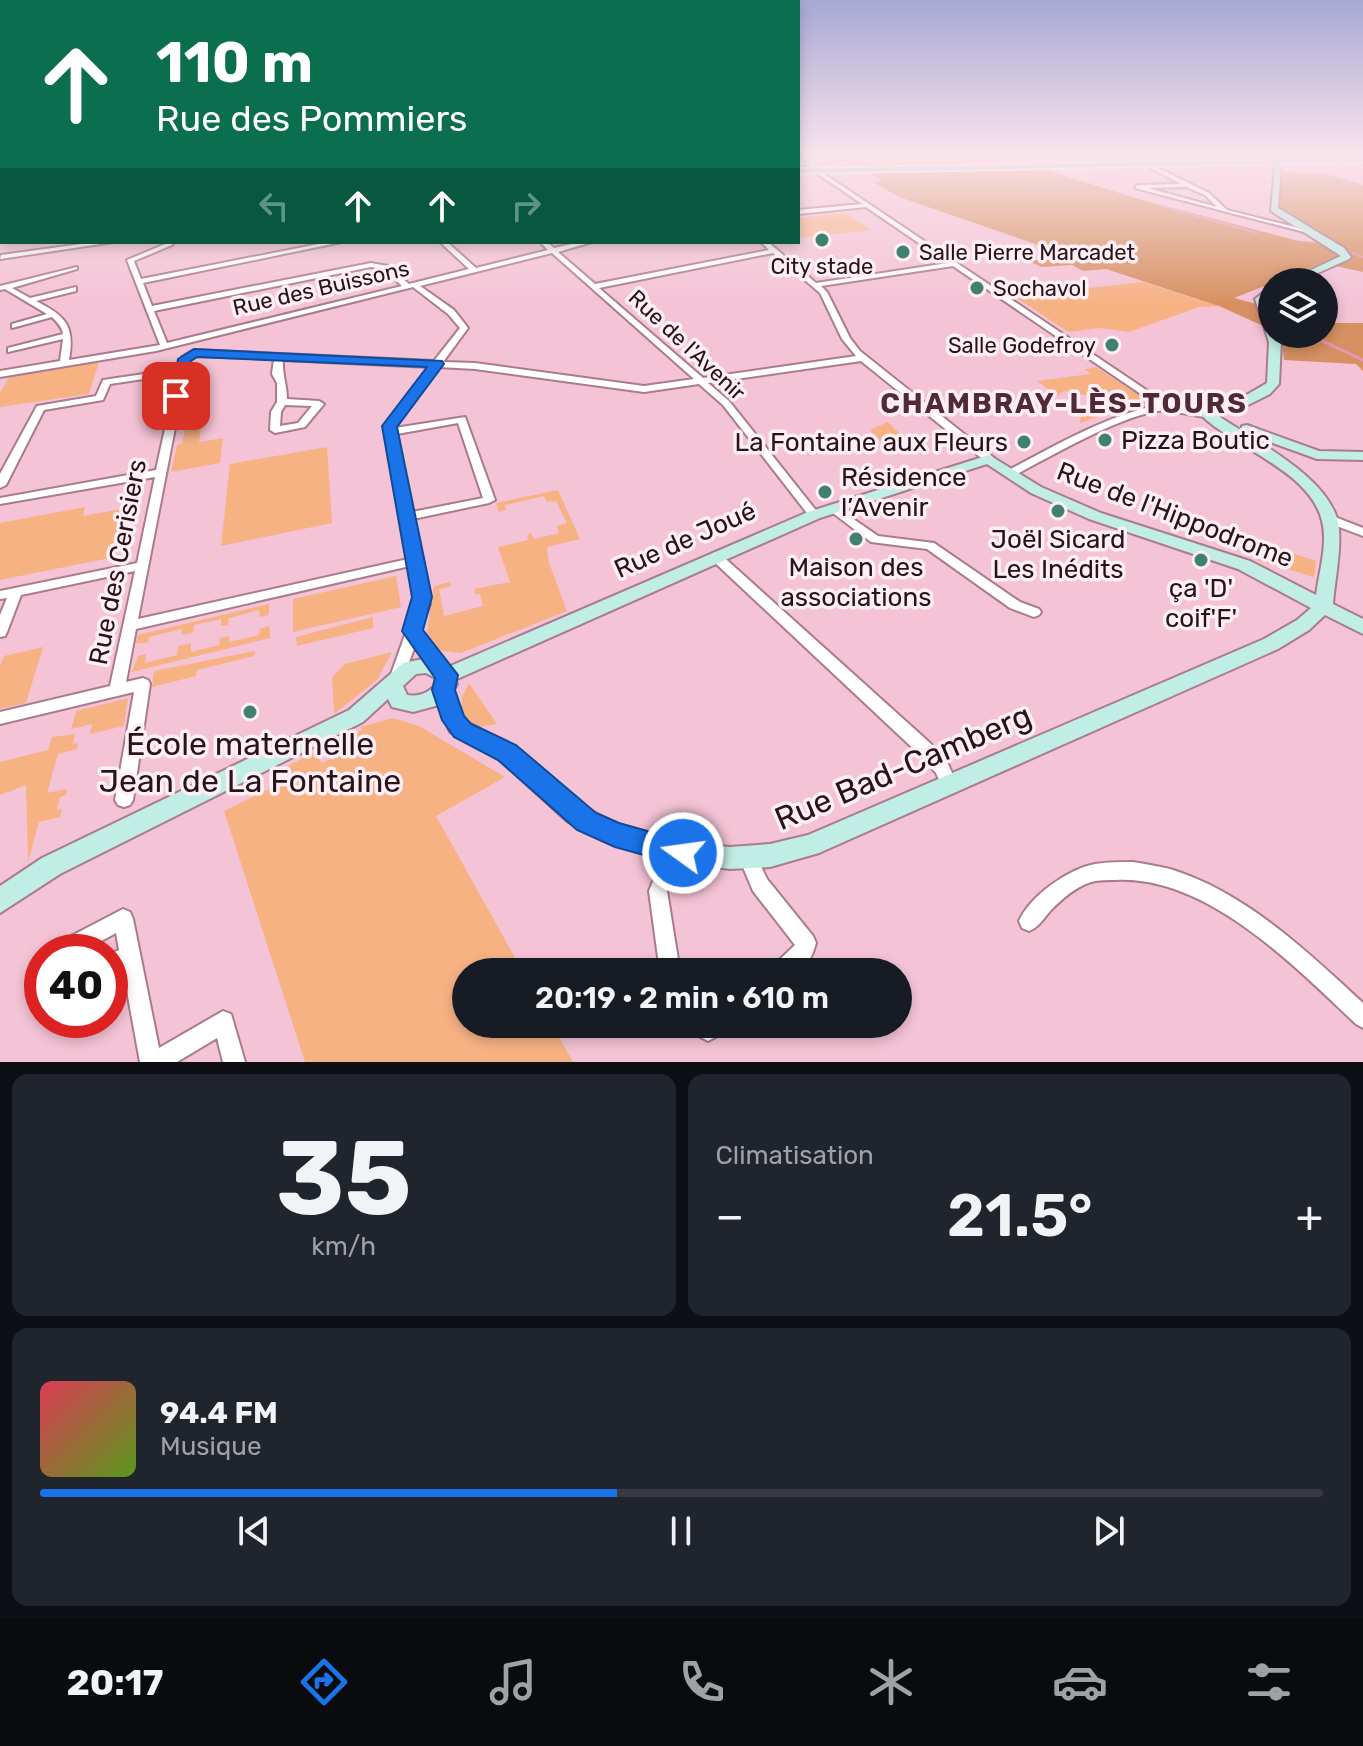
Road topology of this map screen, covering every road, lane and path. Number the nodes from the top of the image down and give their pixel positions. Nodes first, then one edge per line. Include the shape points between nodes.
1 (868, 205) joint
2 (1201, 205) edge
3 (1219, 205) edge
4 (1273, 205) edge
5 (1225, 211) junction
6 (800, 212) edge
7 (1273, 223) junction
8 (1298, 225) junction
9 (1308, 231) junction
10 (170, 244) edge
11 (290, 244) edge
12 (328, 244) edge
13 (445, 244) edge
14 (546, 244) edge
15 (580, 244) edge
16 (766, 244) edge
17 (74, 245) edge
18 (4, 247) dead end
19 (296, 250) junction
20 (555, 250) junction
21 (774, 251) junction
22 (1, 260) edge
23 (956, 264) junction
24 (1325, 268) edge
25 (473, 269) junction
26 (139, 282) junction
27 (410, 285) junction
28 (816, 285) junction
29 (597, 286) junction
30 (3, 288) edge
31 (73, 289) dead end
32 (25, 302) junction
33 (150, 309) junction
34 (54, 314) junction
35 (15, 326) dead end
36 (68, 335) junction
37 (160, 347) junction
38 (1275, 348) edge
39 (11, 350) dead end
40 (279, 357) junction
41 (862, 358) junction
42 (64, 363) junction
43 (437, 364) junction
44 (182, 371) junction
45 (0, 374) edge
46 (703, 382) junction
47 (282, 402) junction
48 (1164, 406) junction
49 (1210, 411) junction
50 (391, 432) junction
51 (1268, 452) junction
52 (1317, 455) junction
53 (1363, 456) edge
54 (989, 459) junction
55 (160, 473) junction
56 (1011, 473) junction
57 (0, 485) edge
58 (0, 501) edge
59 (833, 508) junction
60 (814, 515) junction
61 (407, 517) junction
62 (1330, 519) junction
63 (1363, 532) edge
64 (715, 556) junction
65 (416, 561) junction
66 (140, 566) junction
67 (16, 591) junction
68 (0, 595) edge
69 (1324, 606) junction
70 (1034, 612) dead end
71 (129, 626) junction
72 (1363, 627) edge
73 (412, 631) junction
74 (0, 632) edge
75 (442, 677) junction
76 (395, 682) junction
77 (117, 690) junction
78 (405, 704) junction
79 (356, 716) junction
80 (0, 718) edge
81 (949, 784) junction
82 (124, 800) dead end
83 (674, 851) junction
84 (749, 860) junction
85 (0, 901) edge
86 (1029, 921) dead end
87 (95, 934) edge
88 (126, 934) edge
89 (128, 945) edge
90 (130, 955) joint
91 (668, 958) edge
92 (798, 958) edge
93 (1363, 1017) edge
94 (154, 1062) edge
95 (234, 1062) edge

1 - 6 street
1 - 23 street
2 - 5 street
3 - 5 street
4 - 8 street
5 - 7 street
7 - 8 street
7 - 9 street
8 - 9 street
9 - 24 street via 1347,259
10 - 26 street via 132,257
11 - 19 street
12 - 19 street
13 - 25 street
14 - 20 street, Rue de l'Avenir
15 - 20 street, Rue des Buissons
16 - 21 street
17 - 22 street
17 - 30 street via 68,254 77,263
18 - 22 street
19 - 26 street
20 - 25 street, Rue des Buissons
20 - 29 street, Rue de l'Avenir
21 - 28 street
21 - 29 street
23 - 28 street
23 - 48 street
25 - 27 street, Rue des Buissons
26 - 33 street
27 - 33 street via 386,267 371,265
27 - 37 street, Rue des Buissons
27 - 43 street via 451,312 464,328
28 - 41 street
29 - 46 street, Rue de l'Avenir
30 - 32 street
31 - 32 street
32 - 34 street
33 - 37 street
34 - 35 street
34 - 36 street
36 - 39 street
36 - 42 street
37 - 42 street, Rue des Buissons
38 - 49 street via 1273,384 1266,391
40 - 43 street
40 - 44 street, Rue des Cerisiers via 194,353 185,359
40 - 47 street
41 - 46 street
41 - 54 street
42 - 45 street, Rue des Buissons
43 - 46 street via 644,389
43 - 50 street via 390,426
44 - 55 street, Rue des Cerisiers
44 - 57 street via 106,382 100,398 40,408
46 - 60 street, Rue de l'Avenir via 726,403
47 - 47 street via 273,435 301,425 319,404
48 - 49 street
48 - 56 street via 1061,446
49 - 51 street
49 - 52 street
50 - 61 street
50 - 61 street via 462,419 489,500
51 - 52 street
51 - 62 street via 1318,499
52 - 53 street
54 - 56 street, Rue de l'Hippodrome
54 - 59 street, Rue de Joué
55 - 58 street
55 - 66 street, Rue des Cerisiers
56 - 69 street, Rue de l'Hippodrome via 1095,516 1244,565
59 - 60 street, Rue de Joué
59 - 70 street via 875,539 930,546 1015,605
60 - 64 street, Rue de Joué
61 - 65 street
62 - 63 street
62 - 69 street
64 - 75 street, Rue de Joué
64 - 81 street via 924,748
65 - 71 street
65 - 73 street via 423,604
66 - 67 street
66 - 71 street, Rue des Cerisiers
67 - 68 street
67 - 74 street
69 - 72 street, Rue de l'Hippodrome
69 - 81 street, Rue Bad-Camberg via 1271,644
71 - 77 street, Rue des Cerisiers
73 - 75 street
73 - 76 street
75 - 76 street via 410,668
75 - 78 street via 424,704
75 - 83 street, Rue Bad-Camberg via 457,726 507,753 575,815 615,835
76 - 78 street via 395,698
76 - 79 street
77 - 80 street
77 - 82 street, Rue des Cerisiers via 143,684
78 - 79 street
79 - 85 street via 51,866
81 - 84 street, Rue Bad-Camberg via 811,845
83 - 84 street, Rue Bad-Camberg
83 - 91 street via 658,891
84 - 92 street via 760,885 806,943
86 - 93 street via 1052,896 1097,872 1136,872 1172,880 1249,920
87 - 88 street via 123,919
89 - 90 street
90 - 94 street
94 - 95 street via 223,1022

